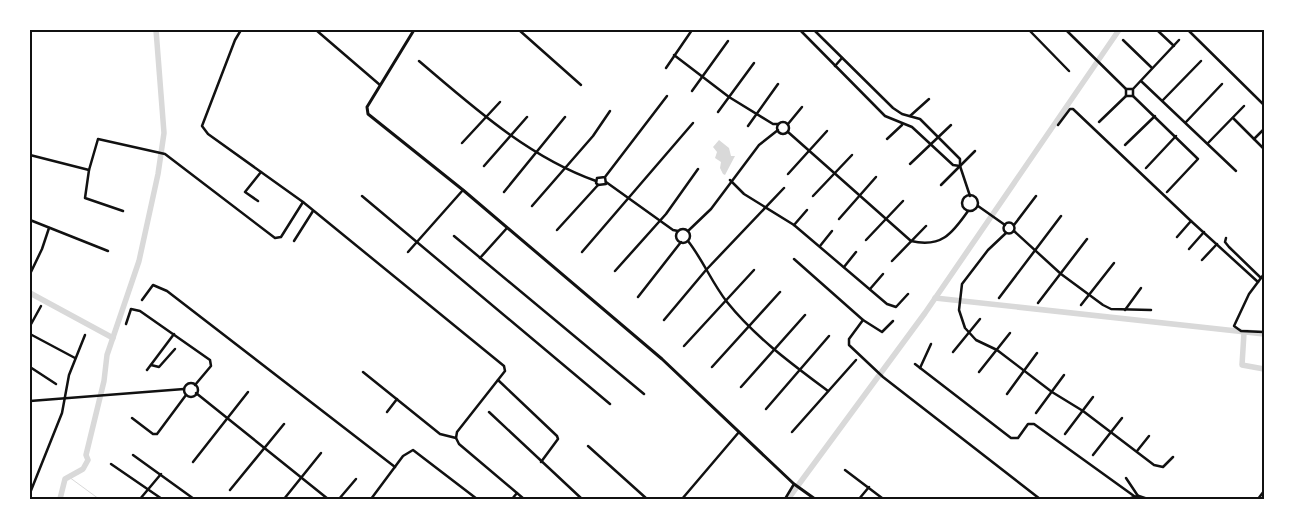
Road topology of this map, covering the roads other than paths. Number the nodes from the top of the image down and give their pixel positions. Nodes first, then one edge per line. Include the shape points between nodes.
1 (241, 30) edge
2 (316, 30) edge
3 (414, 30) edge
4 (519, 30) edge
5 (692, 30) edge
6 (800, 30) edge
7 (814, 30) edge
8 (1029, 30) edge
9 (1066, 30) edge
10 (1157, 30) edge
11 (1188, 30) edge
12 (1123, 40) dead end
13 (1179, 40) dead end
14 (728, 42) dead end
15 (1174, 46) junction
16 (674, 55) junction
17 (842, 58) junction
18 (419, 61) dead end
19 (1201, 61) dead end
20 (754, 63) dead end
21 (835, 66) junction
22 (666, 68) dead end
23 (1152, 68) junction
24 (1069, 71) dead end
25 (703, 76) junction
26 (1140, 81) junction
27 (778, 84) dead end
28 (1222, 84) dead end
29 (380, 85) junction
30 (581, 85) dead end
31 (1126, 89) junction
32 (1132, 89) junction
33 (692, 91) dead end
34 (667, 96) dead end
35 (1126, 96) junction
36 (1133, 96) junction
37 (729, 97) junction
38 (929, 99) dead end
39 (1163, 100) junction
40 (500, 102) dead end
41 (1264, 105) edge
42 (1244, 106) dead end
43 (802, 107) dead end
44 (610, 111) dead end
45 (718, 112) dead end
46 (757, 114) junction
47 (910, 116) junction
48 (1155, 116) junction
49 (527, 117) dead end
50 (565, 117) dead end
51 (486, 118) junction
52 (1233, 118) junction
53 (1099, 122) dead end
54 (1186, 122) junction
55 (693, 123) dead end
56 (778, 124) junction
57 (788, 124) junction
58 (902, 125) junction
59 (950, 125) dead end
60 (1058, 125) dead end
61 (748, 126) dead end
62 (1264, 129) edge
63 (778, 130) junction
64 (827, 131) dead end
65 (788, 132) junction
66 (510, 134) junction
67 (937, 135) junction
68 (1176, 136) junction
69 (887, 139) dead end
70 (1254, 139) junction
71 (462, 143) dead end
72 (930, 143) junction
73 (1208, 143) junction
74 (1125, 145) dead end
75 (1264, 149) edge
76 (809, 150) junction
77 (975, 151) dead end
78 (536, 152) junction
79 (852, 154) dead end
80 (30, 155) edge
81 (910, 164) dead end
82 (484, 166) dead end
83 (960, 166) junction
84 (566, 167) junction
85 (1146, 168) dead end
86 (698, 169) dead end
87 (89, 170) junction
88 (1236, 171) dead end
89 (261, 172) junction
90 (834, 172) junction
91 (788, 174) dead end
92 (605, 177) junction
93 (876, 177) dead end
94 (596, 180) junction
95 (730, 180) junction
96 (606, 182) junction
97 (598, 185) junction
98 (941, 185) dead end
99 (784, 188) dead end
100 (462, 190) junction
101 (504, 192) dead end
102 (1167, 192) dead end
103 (362, 196) dead end
104 (814, 196) dead end
105 (860, 196) junction
106 (970, 196) junction
107 (1036, 196) dead end
108 (629, 198) junction
109 (258, 201) dead end
110 (902, 201) dead end
111 (303, 202) junction
112 (532, 206) dead end
113 (978, 206) junction
114 (766, 207) junction
115 (807, 210) dead end
116 (123, 211) dead end
117 (313, 211) junction
118 (968, 211) junction
119 (1062, 216) dead end
120 (886, 218) junction
121 (839, 219) dead end
122 (30, 220) edge
123 (660, 221) junction
124 (1191, 221) junction
125 (794, 225) junction
126 (1005, 225) junction
127 (1014, 225) junction
128 (926, 226) dead end
129 (49, 228) junction
130 (507, 228) junction
131 (557, 230) dead end
132 (688, 231) junction
133 (832, 231) dead end
134 (1014, 231) junction
135 (678, 232) junction
136 (1204, 232) junction
137 (1006, 233) junction
138 (454, 236) dead end
139 (1177, 237) dead end
140 (1226, 238) dead end
141 (1087, 239) dead end
142 (866, 240) dead end
143 (294, 241) dead end
144 (688, 241) junction
145 (911, 241) junction
146 (417, 242) junction
147 (681, 242) junction
148 (1217, 244) junction
149 (820, 246) junction
150 (1189, 249) dead end
151 (108, 251) dead end
152 (408, 252) dead end
153 (582, 252) dead end
154 (856, 252) dead end
155 (1035, 252) junction
156 (480, 258) junction
157 (794, 259) dead end
158 (1202, 260) dead end
159 (892, 261) dead end
160 (1114, 263) dead end
161 (844, 267) junction
162 (706, 270) junction
163 (754, 270) dead end
164 (615, 271) dead end
165 (30, 274) edge
166 (883, 274) dead end
167 (1061, 274) junction
168 (1264, 274) edge
169 (1261, 278) junction
170 (1258, 282) junction
171 (1141, 288) dead end
172 (870, 289) junction
173 (780, 292) dead end
174 (908, 294) dead end
175 (1090, 295) junction
176 (638, 297) dead end
177 (1000, 298) dead end
178 (142, 300) dead end
179 (726, 302) junction
180 (1038, 303) dead end
181 (1081, 305) dead end
182 (41, 306) dead end
183 (1125, 310) junction
184 (1151, 310) dead end
185 (805, 314) dead end
186 (980, 319) dead end
187 (664, 320) dead end
188 (863, 320) junction
189 (893, 322) dead end
190 (126, 324) dead end
191 (30, 326) edge
192 (749, 327) junction
193 (968, 332) junction
194 (1010, 332) dead end
195 (1264, 332) edge
196 (30, 334) edge
197 (174, 334) junction
198 (85, 335) dead end
199 (829, 336) dead end
200 (932, 344) dead end
201 (684, 346) dead end
202 (175, 349) dead end
203 (774, 350) junction
204 (996, 350) junction
205 (953, 352) dead end
206 (1037, 353) dead end
207 (75, 358) junction
208 (856, 360) dead end
209 (151, 364) junction
210 (915, 364) dead end
211 (30, 367) edge
212 (712, 367) dead end
213 (920, 368) junction
214 (148, 370) dead end
215 (800, 370) junction
216 (1025, 370) junction
217 (362, 372) dead end
218 (979, 372) dead end
219 (1064, 375) dead end
220 (498, 380) junction
221 (56, 384) dead end
222 (195, 385) junction
223 (741, 387) dead end
224 (184, 389) junction
225 (828, 391) junction
226 (248, 392) dead end
227 (1052, 392) junction
228 (196, 393) junction
229 (644, 394) dead end
230 (1007, 394) dead end
231 (186, 395) junction
232 (1093, 397) dead end
233 (397, 399) junction
234 (66, 400) junction
235 (30, 401) edge
236 (610, 404) dead end
237 (766, 409) dead end
238 (1083, 411) junction
239 (387, 412) dead end
240 (489, 412) dead end
241 (1036, 413) dead end
242 (132, 418) dead end
243 (1122, 418) dead end
244 (228, 419) junction
245 (284, 424) dead end
246 (740, 432) junction
247 (792, 432) dead end
248 (1111, 432) junction
249 (1065, 434) dead end
250 (1149, 436) dead end
251 (456, 438) junction
252 (588, 446) dead end
253 (264, 449) junction
254 (1137, 451) junction
255 (321, 453) dead end
256 (132, 455) dead end
257 (1093, 455) dead end
258 (1173, 457) dead end
259 (194, 462) dead end
260 (541, 462) junction
261 (111, 464) dead end
262 (395, 467) junction
263 (845, 470) dead end
264 (161, 474) junction
265 (300, 477) junction
266 (1126, 478) dead end
267 (356, 479) dead end
268 (795, 485) junction
269 (868, 487) junction
270 (148, 489) junction
271 (230, 490) dead end
272 (1264, 491) edge
273 (30, 493) edge
274 (517, 493) junction
275 (1136, 496) junction
276 (882, 498) edge
277 (140, 499) edge
278 (162, 499) edge
279 (194, 499) edge
280 (284, 499) edge
281 (328, 499) edge
282 (339, 499) edge
283 (371, 499) edge
284 (477, 499) edge
285 (512, 499) edge
286 (524, 499) edge
287 (582, 499) edge
288 (647, 499) edge
289 (682, 499) edge
290 (785, 499) edge
291 (815, 499) edge
292 (860, 499) edge
293 (1040, 499) edge
294 (1129, 499) edge
295 (1147, 499) edge
296 (1258, 499) edge

1 - 89 street via 202,126 208,134
2 - 29 street
3 - 29 street
4 - 30 street
5 - 16 street
6 - 21 street
7 - 17 street
8 - 24 street
9 - 31 street
10 - 15 street
11 - 41 street
12 - 23 street
13 - 15 street
14 - 25 street
15 - 23 street
16 - 22 street
16 - 25 street
17 - 21 street
17 - 47 street via 893,108
18 - 51 street
19 - 39 street
20 - 37 street
21 - 58 street via 885,116
23 - 26 street
25 - 33 street
25 - 37 street
26 - 32 street
26 - 39 street
27 - 46 street
28 - 54 street
29 - 100 street via 367,107 368,114
31 - 32 street
31 - 35 street
32 - 36 street
34 - 92 street
35 - 36 street
35 - 53 street
36 - 48 street
37 - 45 street
37 - 46 street
38 - 47 street
39 - 54 street
40 - 51 street
42 - 52 street
43 - 57 street
44 - 84 street
46 - 56 street
46 - 61 street
47 - 67 street
48 - 68 street
48 - 74 street
49 - 66 street
50 - 78 street
51 - 66 street
51 - 71 street
52 - 70 street
52 - 73 street
54 - 73 street
55 - 108 street
56 - 57 street via 783,121
56 - 63 street
57 - 65 street
58 - 69 street
58 - 72 street via 912,127
59 - 67 street
60 - 124 street via 1073,109
62 - 70 street
63 - 65 street via 782,134
63 - 95 street via 759,145
64 - 76 street
65 - 76 street
66 - 78 street
66 - 82 street
67 - 72 street
67 - 83 street via 960,159
68 - 85 street
68 - 102 street via 1197,160
70 - 75 street
72 - 81 street
72 - 83 street via 953,165
73 - 88 street
76 - 90 street
76 - 91 street
77 - 83 street
78 - 84 street
78 - 101 street
79 - 90 street
80 - 87 street
83 - 98 street
83 - 106 street
84 - 94 street
84 - 112 street
86 - 123 street
87 - 111 street via 98,139 165,154 275,238 280,237
87 - 116 street via 86,200
89 - 109 street via 245,192
89 - 111 street
90 - 104 street
90 - 105 street
92 - 94 street via 600,176
92 - 96 street
93 - 105 street
94 - 97 street
95 - 114 street via 744,194
95 - 132 street via 711,209
96 - 97 street
96 - 108 street
97 - 131 street
99 - 114 street
100 - 130 street
100 - 146 street
103 - 146 street
105 - 120 street
105 - 121 street
106 - 113 street via 976,199
106 - 118 street via 963,202
107 - 127 street
108 - 123 street
108 - 153 street
110 - 120 street
111 - 117 street
113 - 118 street
113 - 126 street
114 - 125 street
114 - 162 street
115 - 125 street
117 - 143 street
117 - 220 street via 504,366
118 - 145 street via 950,234 937,242
119 - 155 street
120 - 142 street
120 - 145 street
122 - 129 street
123 - 135 street
123 - 164 street
124 - 136 street
124 - 139 street
125 - 149 street
126 - 127 street
126 - 137 street
127 - 134 street
128 - 145 street
129 - 151 street
129 - 165 street
130 - 156 street
130 - 246 street via 662,359
132 - 135 street
132 - 144 street
133 - 149 street
134 - 137 street
134 - 155 street
135 - 147 street via 677,238
136 - 148 street
136 - 150 street
137 - 193 street via 968,274 959,295 960,319
138 - 156 street
140 - 169 street via 1229,247
141 - 167 street
144 - 147 street
144 - 162 street via 702,258
145 - 159 street
146 - 152 street
146 - 236 street
147 - 176 street
148 - 158 street
148 - 170 street
149 - 161 street
154 - 161 street
155 - 167 street
155 - 177 street
156 - 229 street
157 - 188 street
160 - 175 street
161 - 172 street
162 - 179 street
162 - 187 street
163 - 179 street
166 - 172 street
167 - 175 street
167 - 180 street
168 - 169 street
169 - 170 street
170 - 195 street via 1234,326 1241,330
171 - 183 street
172 - 174 street via 892,307 899,305
173 - 192 street
175 - 181 street
175 - 183 street via 1111,309
178 - 262 street via 153,285 167,291
179 - 192 street
179 - 201 street
182 - 191 street
183 - 184 street
185 - 203 street
186 - 193 street
188 - 189 street via 882,332
188 - 293 street via 848,342 883,377
190 - 197 street via 131,309 135,308
192 - 203 street
192 - 212 street
193 - 204 street
193 - 205 street
194 - 204 street
196 - 207 street
197 - 209 street
197 - 222 street via 212,363
198 - 207 street
199 - 215 street
200 - 213 street
202 - 209 street via 159,366
203 - 215 street
203 - 223 street
204 - 216 street
204 - 218 street
206 - 216 street
207 - 234 street via 68,375
208 - 225 street
209 - 214 street
210 - 213 street
211 - 221 street
213 - 275 street via 1011,438 1018,438 1028,424 1034,424
215 - 225 street
215 - 237 street
216 - 227 street
216 - 230 street
217 - 233 street
219 - 227 street
220 - 251 street via 457,432
220 - 260 street via 557,436
222 - 224 street via 188,384
222 - 228 street
224 - 231 street
224 - 234 street
225 - 247 street
226 - 244 street
227 - 238 street
227 - 241 street
228 - 231 street
228 - 244 street
231 - 242 street via 156,434
232 - 238 street
233 - 239 street
233 - 251 street via 440,434
234 - 235 street
234 - 273 street
238 - 248 street
238 - 249 street
240 - 260 street
243 - 248 street
244 - 253 street
244 - 259 street
245 - 253 street
246 - 268 street
246 - 289 street
248 - 254 street
248 - 257 street
250 - 254 street
251 - 274 street
252 - 288 street
253 - 265 street
253 - 271 street
254 - 258 street via 1159,468
255 - 265 street
256 - 264 street
260 - 287 street
261 - 270 street
262 - 283 street
262 - 284 street via 403,456 413,450
263 - 269 street
264 - 270 street
264 - 279 street
265 - 280 street
265 - 281 street
266 - 275 street
267 - 282 street
268 - 290 street
268 - 291 street
269 - 276 street
269 - 292 street
270 - 277 street
270 - 278 street
272 - 296 street
274 - 285 street
274 - 286 street
275 - 294 street
275 - 295 street

